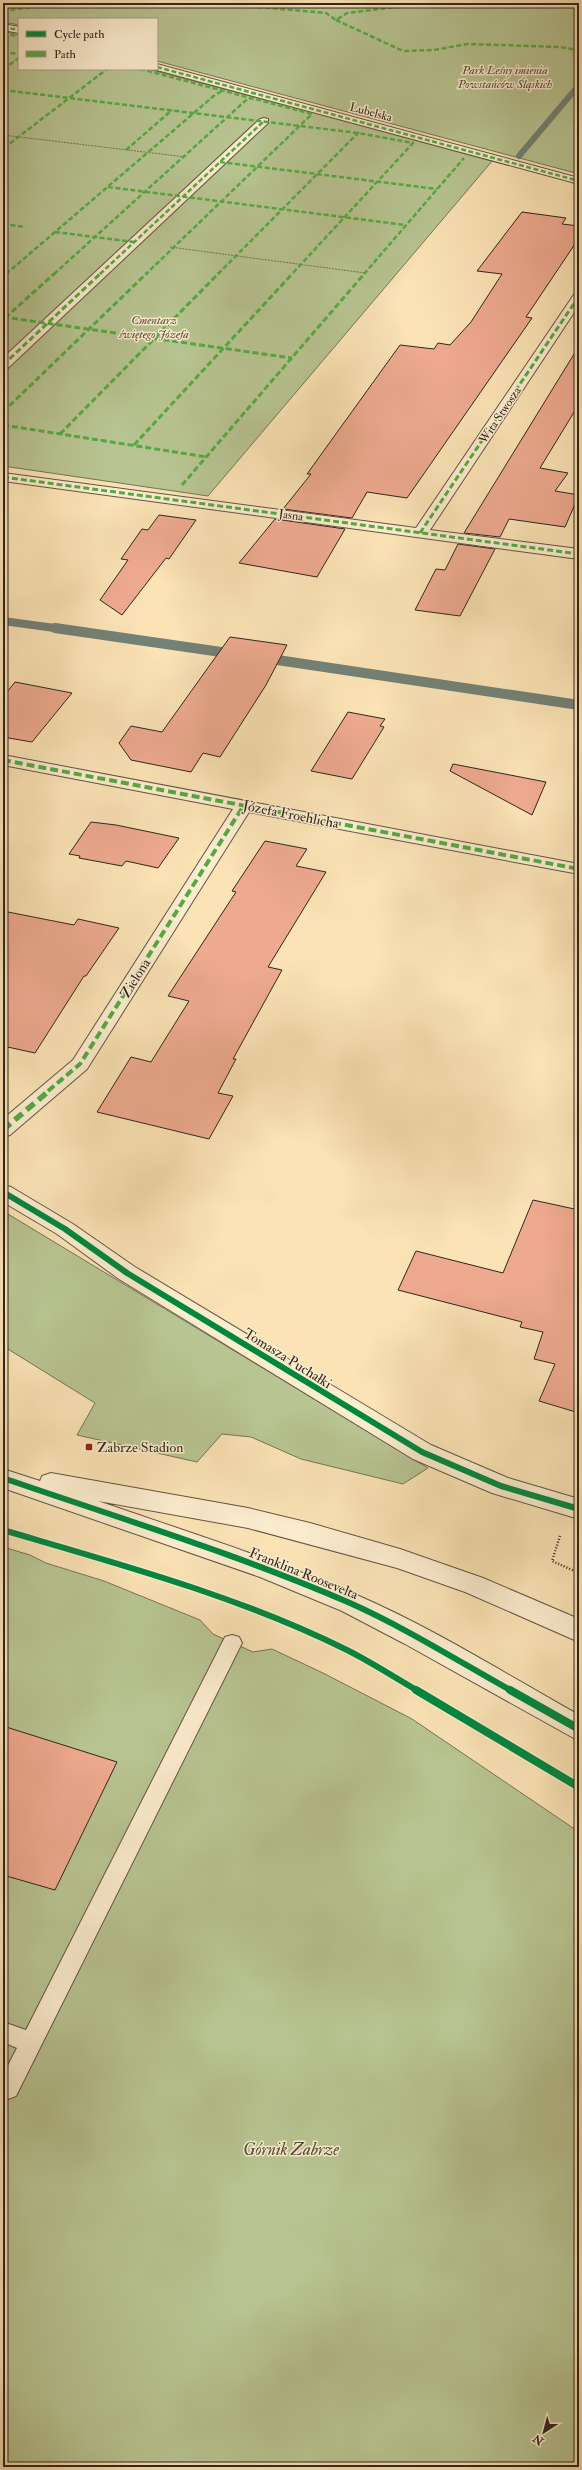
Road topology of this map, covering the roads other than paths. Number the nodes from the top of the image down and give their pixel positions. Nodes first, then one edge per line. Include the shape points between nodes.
1 (3, 27) edge
2 (18, 30) edge
3 (158, 67) edge
4 (264, 121) dead end
5 (579, 181) edge
6 (579, 296) edge
7 (3, 365) edge
8 (3, 478) edge
9 (420, 533) junction
10 (579, 554) edge
11 (3, 760) edge
12 (244, 805) junction
13 (579, 869) edge
14 (3, 1130) edge
15 (3, 1192) edge
16 (3, 1474) edge
17 (3, 1478) edge
18 (579, 1509) edge
19 (579, 1631) edge
20 (232, 1644) dead end
21 (579, 1729) edge
22 (3, 2032) edge
23 (31, 2043) junction
24 (8, 2088) dead end

1 - 2 street
3 - 5 street, Lubelska
4 - 7 street
6 - 9 street, Wita Stwosza
8 - 9 street, Jasna
9 - 10 street, Jasna
11 - 12 street, Józefa Froehlicha
12 - 13 street, Józefa Froehlicha
12 - 14 street, Zielona via 80,1064
15 - 18 street, Tomasza Puchałki via 65,1228 127,1274 422,1452 501,1486
16 - 19 street via 248,1518 310,1533 474,1584
17 - 21 street, Franklina Roosevelta via 269,1570 351,1604 421,1640
20 - 23 lane
22 - 23 lane
23 - 24 lane

